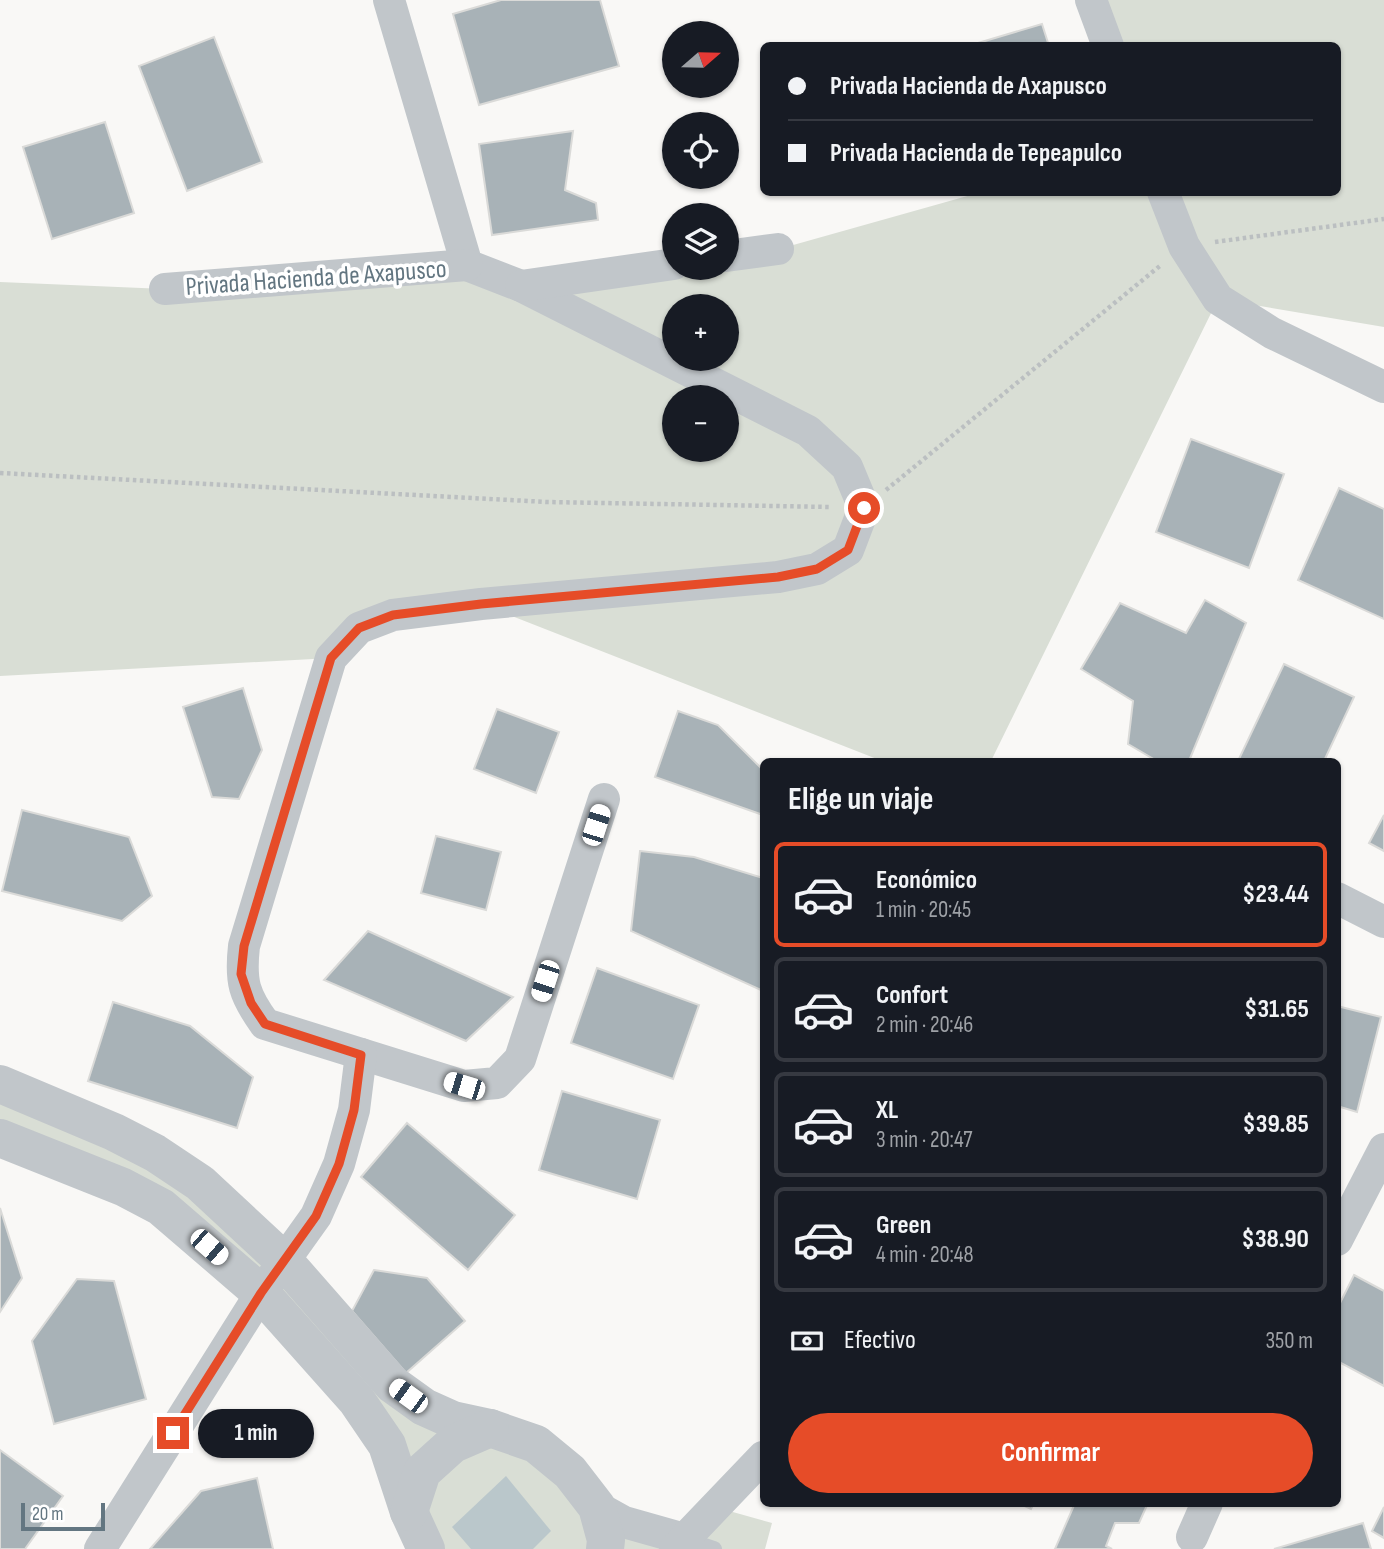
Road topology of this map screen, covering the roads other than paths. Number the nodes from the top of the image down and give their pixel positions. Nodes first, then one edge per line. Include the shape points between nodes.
1 (389, 0) edge
2 (1091, 0) edge
3 (1107, 42) edge
4 (1165, 196) edge
5 (778, 249) dead end
6 (739, 254) edge
7 (467, 265) junction
8 (662, 266) edge
9 (521, 286) junction
10 (165, 289) dead end
11 (1384, 387) edge
12 (604, 799) dead end
13 (1341, 900) edge
14 (1384, 922) edge
15 (361, 1055) junction
16 (0, 1084) edge
17 (0, 1138) edge
18 (1384, 1149) edge
19 (1341, 1232) edge
20 (285, 1262) junction
21 (261, 1293) junction
22 (490, 1428) junction
23 (760, 1460) edge
24 (597, 1507) junction
25 (1205, 1507) edge
26 (409, 1512) junction
27 (1192, 1537) dead end
28 (679, 1544) edge
29 (100, 1549) edge
30 (426, 1549) edge
31 (605, 1549) edge
32 (714, 1549) edge

1 - 7 street, Privada Hacienda de Axapusco
2 - 3 street
4 - 11 street via 1184,246 1218,299 1272,333
5 - 6 street
7 - 9 street, Privada Hacienda de Axapusco
7 - 10 street, Privada Hacienda de Axapusco
8 - 9 street
9 - 15 street, Privada Hacienda de Axapusco via 808,431 847,467 864,508 848,550 817,569 778,577 393,615 359,628 331,658 244,946 241,974 251,1003 265,1024
12 - 15 street via 520,1059 497,1083 464,1086
13 - 14 street
15 - 20 street via 354,1110 339,1164 316,1216
16 - 20 street via 155,1153 200,1183
17 - 21 street via 161,1207
18 - 19 street
20 - 21 street
20 - 22 street via 391,1384 453,1420
21 - 26 street via 358,1401 387,1445
21 - 29 street
22 - 24 street via 536,1444 570,1472
22 - 26 street via 453,1444 422,1472
23 - 28 street
24 - 28 street
24 - 31 street
25 - 27 street
26 - 30 street
28 - 32 lane

